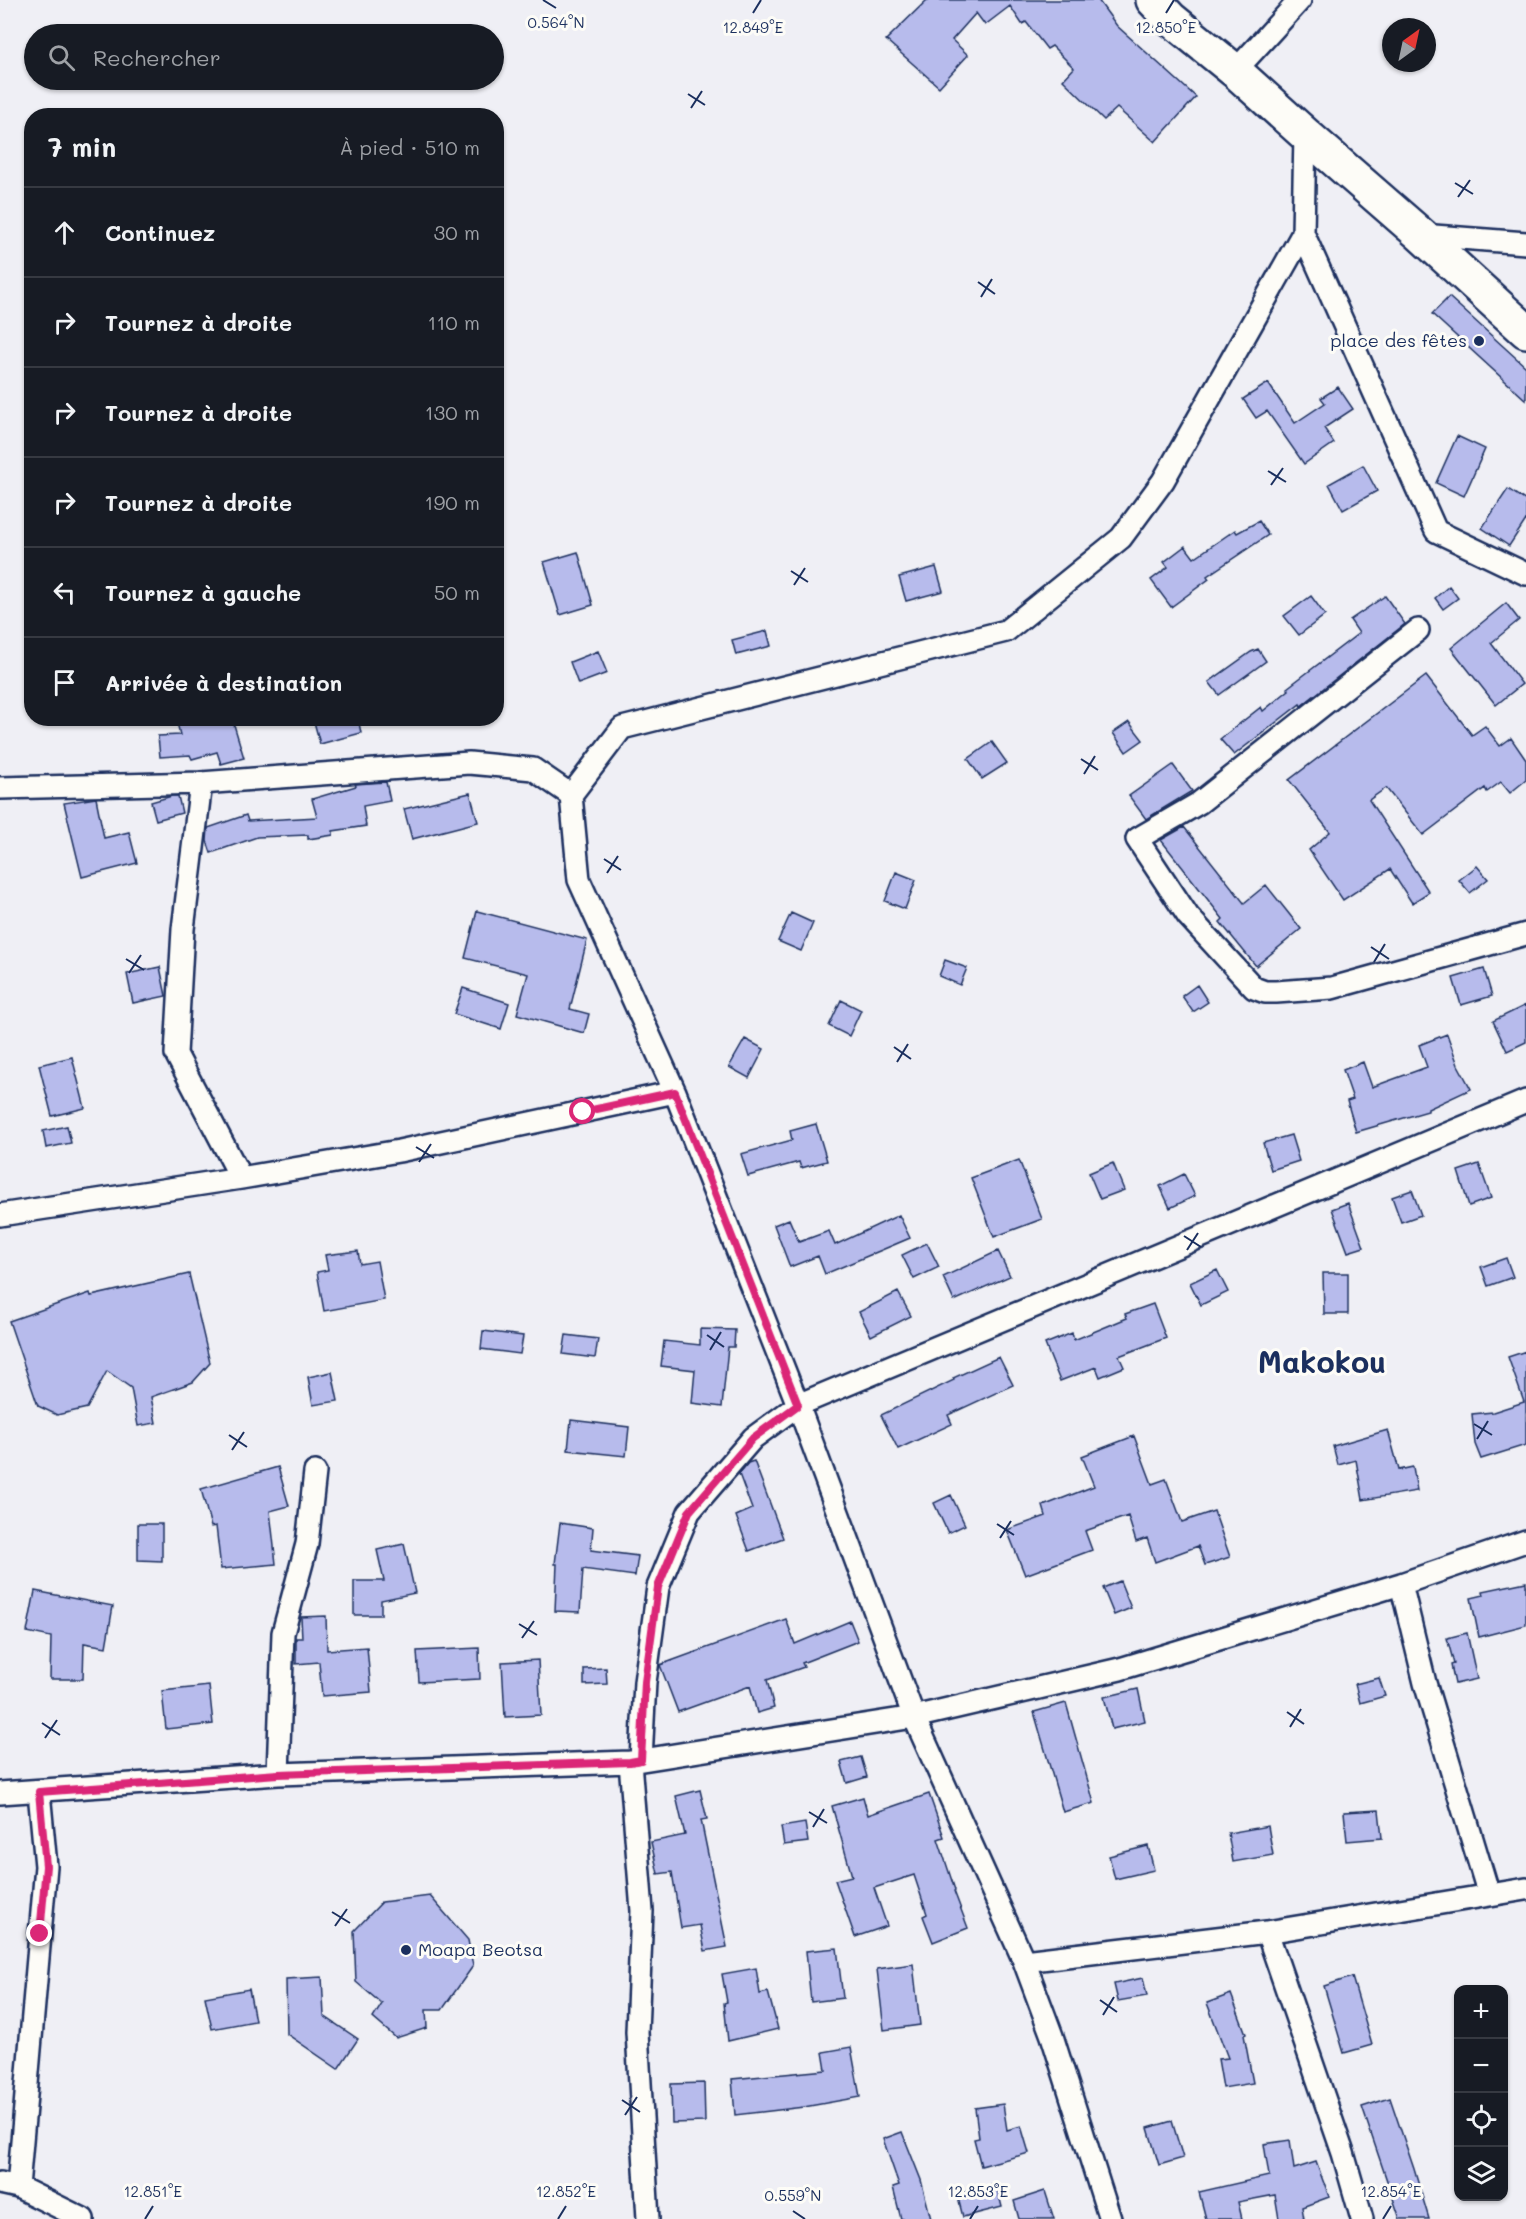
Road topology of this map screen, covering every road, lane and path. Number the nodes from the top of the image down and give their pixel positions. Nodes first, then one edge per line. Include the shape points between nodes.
1 (1153, 0) edge
2 (1300, 0) edge
3 (1235, 71) junction
4 (1305, 134) junction
5 (1303, 233) junction
6 (1421, 235) junction
7 (1526, 243) edge
8 (1526, 332) edge
9 (1526, 574) edge
10 (1418, 630) dead end
11 (201, 783) junction
12 (0, 788) edge
13 (571, 795) junction
14 (1526, 934) edge
15 (675, 1092) junction
16 (1524, 1105) edge
17 (241, 1178) junction
18 (0, 1215) edge
19 (798, 1405) junction
20 (315, 1472) dead end
21 (1526, 1541) edge
22 (1401, 1584) junction
23 (914, 1717) junction
24 (636, 1761) junction
25 (278, 1774) junction
26 (39, 1792) junction
27 (0, 1793) edge
28 (1526, 1889) edge
29 (1489, 1895) junction
30 (1268, 1932) junction
31 (1024, 1961) junction
32 (9, 2185) edge
33 (83, 2219) edge
34 (648, 2219) edge
35 (1110, 2219) edge
36 (1362, 2219) edge

1 - 3 highway
2 - 3 street
3 - 4 highway
4 - 5 street
4 - 6 highway
5 - 9 street via 1436,531
5 - 13 street via 1164,481 1121,537 1006,631 622,728
6 - 7 street
6 - 8 highway
10 - 14 street via 1200,803 1137,839 1188,916 1254,988 1265,992 1332,988
11 - 12 street
11 - 13 street via 469,763 533,769
11 - 17 street via 183,929 176,1054
13 - 15 street via 579,880
15 - 17 street via 399,1150
15 - 19 street
16 - 19 street
17 - 18 street
19 - 23 street
19 - 24 street via 753,1438 689,1512 658,1587
20 - 25 street via 307,1545 283,1633
21 - 22 street
22 - 23 street via 1120,1669
22 - 29 street via 1425,1683
23 - 24 street
23 - 31 street
24 - 25 street
24 - 34 street via 642,1911 636,2032
25 - 26 street
26 - 27 street
26 - 32 street via 46,1866
28 - 29 street
29 - 30 street
30 - 31 street
30 - 36 street
31 - 35 street
32 - 33 street

